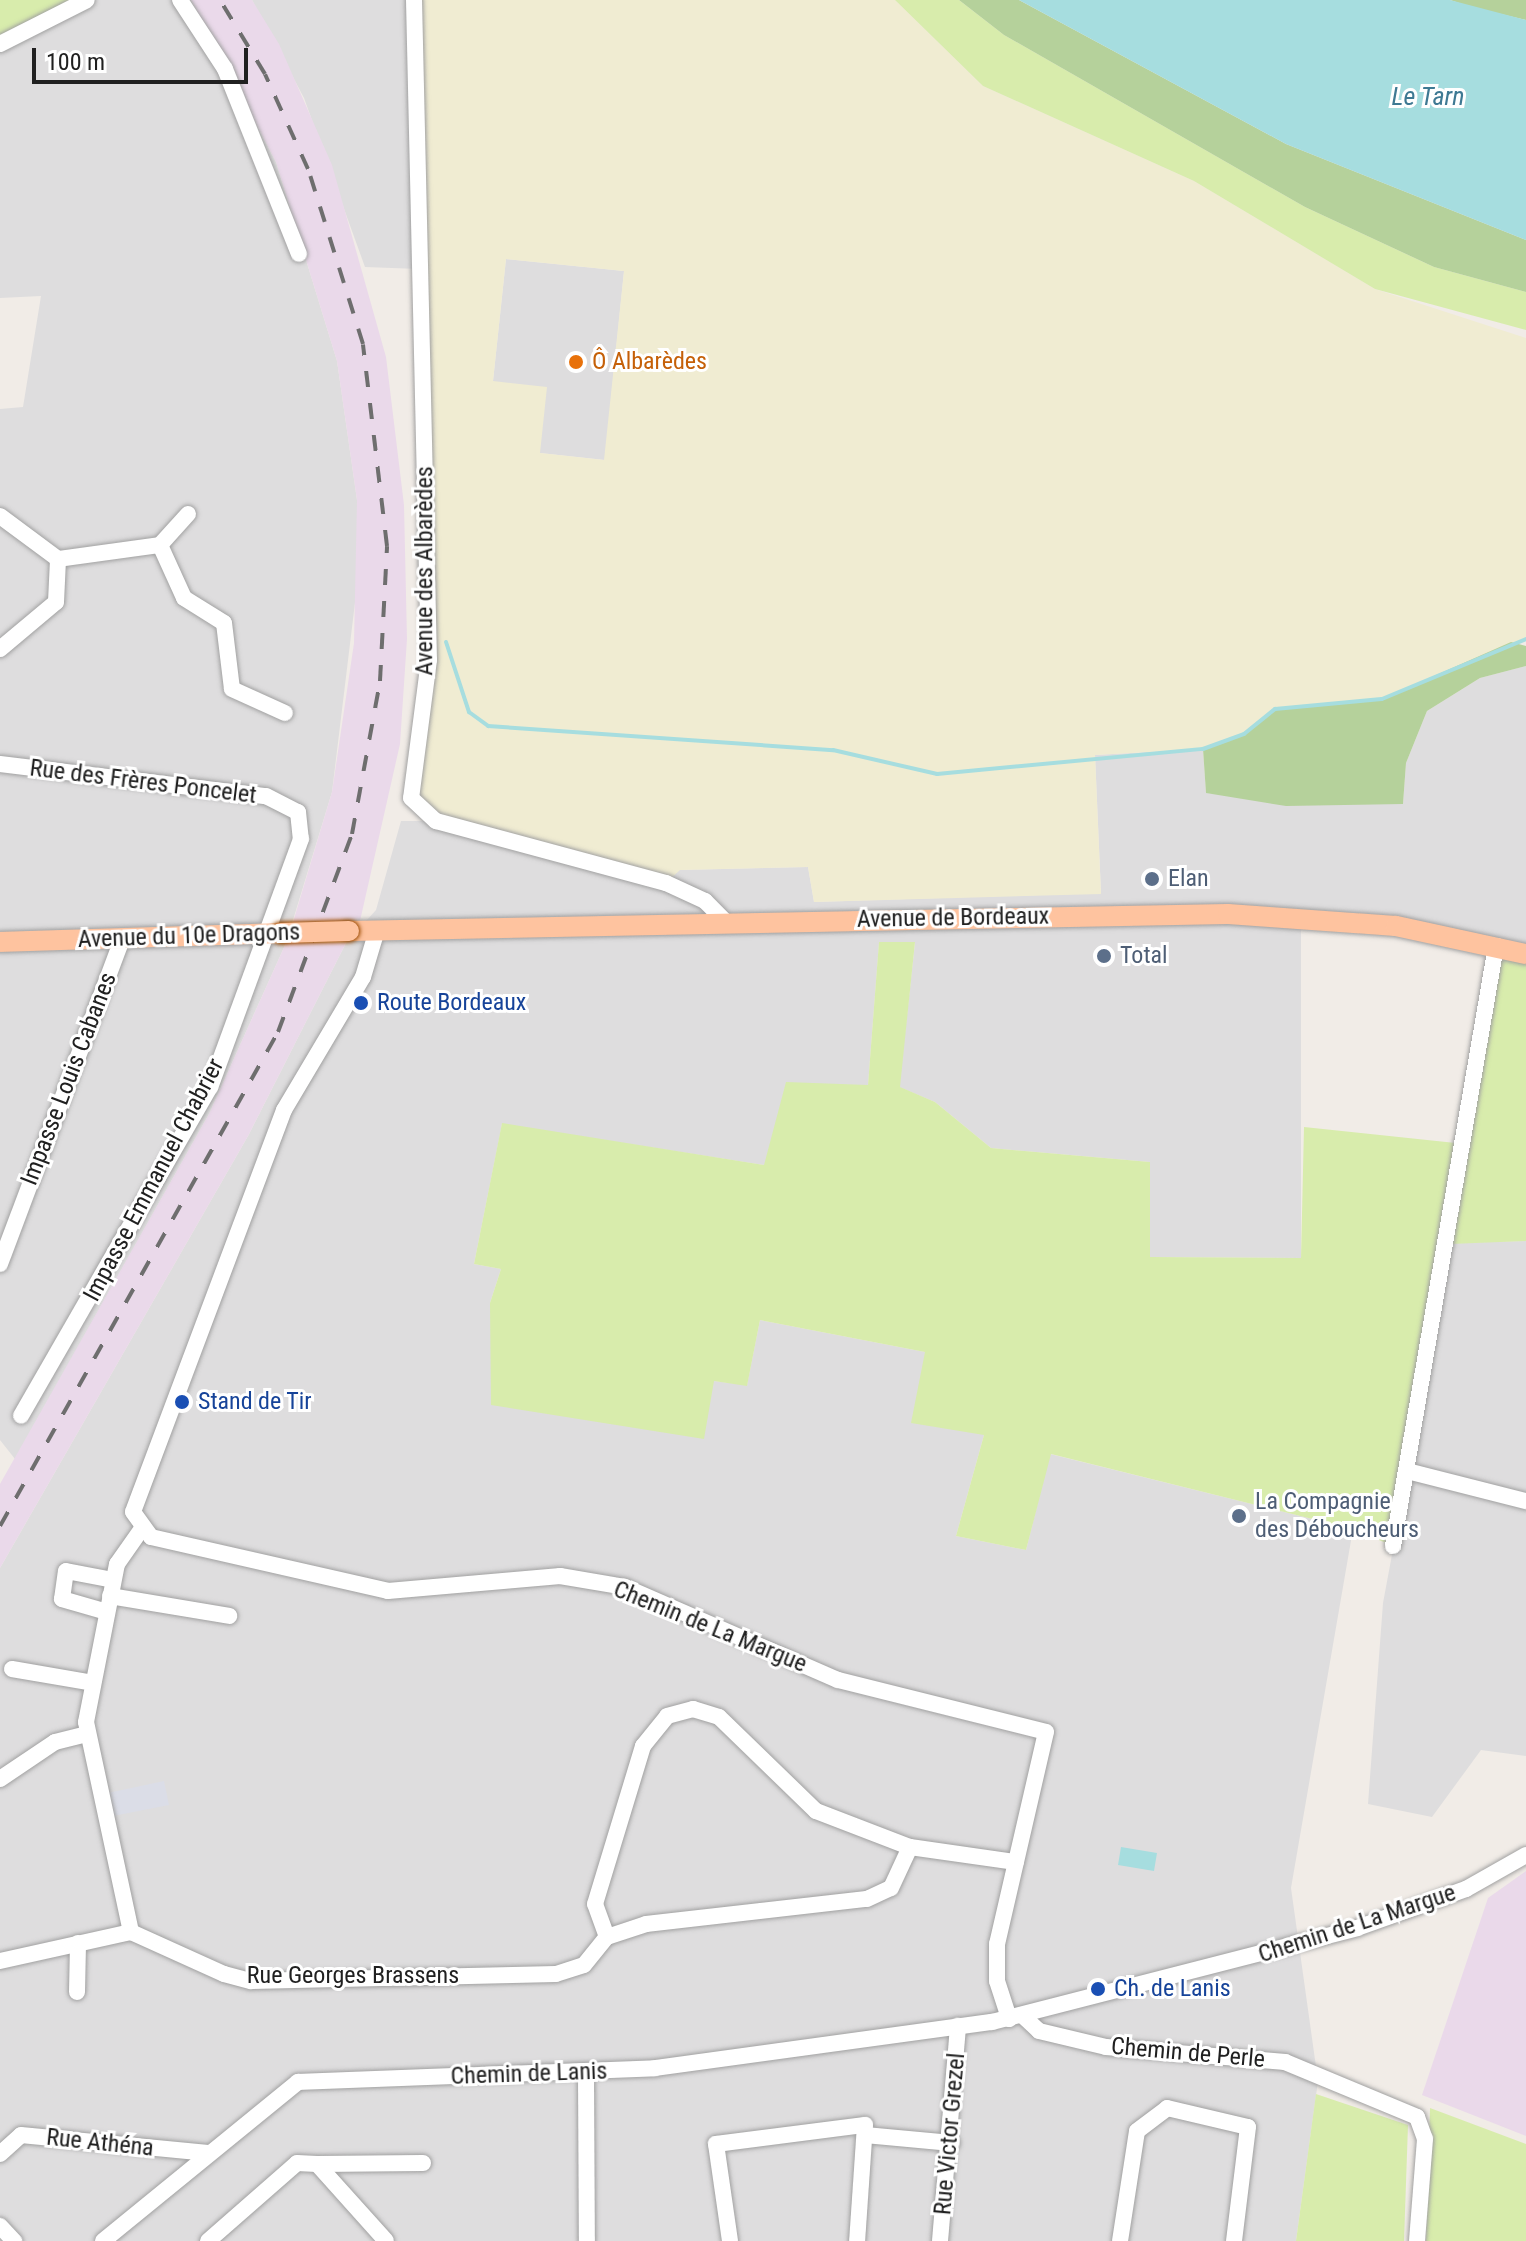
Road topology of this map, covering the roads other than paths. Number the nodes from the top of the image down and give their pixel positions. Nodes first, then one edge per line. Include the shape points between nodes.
1 (87, 0) edge
2 (180, 0) edge
3 (414, 0) edge
4 (0, 44) edge
5 (299, 254) dead end
6 (188, 514) dead end
7 (0, 516) edge
8 (160, 545) junction
9 (58, 559) junction
10 (0, 649) edge
11 (285, 713) dead end
12 (0, 764) edge
13 (725, 921) junction
14 (377, 930) junction
15 (273, 933) junction
16 (122, 939) junction
17 (0, 942) edge
18 (1496, 946) junction
19 (1526, 954) edge
20 (0, 1264) edge
21 (21, 1416) dead end
22 (1411, 1472) junction
23 (1526, 1501) edge
24 (143, 1527) junction
25 (1393, 1546) dead end
26 (110, 1596) junction
27 (229, 1616) dead end
28 (12, 1669) dead end
29 (93, 1683) junction
30 (88, 1734) junction
31 (0, 1779) edge
32 (910, 1847) junction
33 (1526, 1855) edge
34 (1016, 1862) junction
35 (131, 1932) junction
36 (607, 1937) junction
37 (78, 1943) junction
38 (0, 1961) edge
39 (77, 1992) dead end
40 (1016, 2017) junction
41 (958, 2026) junction
42 (586, 2074) junction
43 (865, 2135) junction
44 (952, 2143) junction
45 (208, 2153) junction
46 (0, 2154) edge
47 (423, 2163) dead end
48 (317, 2164) junction
49 (0, 2226) edge
50 (14, 2241) edge
51 (103, 2241) edge
52 (208, 2241) edge
53 (386, 2241) edge
54 (587, 2241) edge
55 (730, 2241) edge
56 (857, 2241) edge
57 (940, 2241) edge
58 (1120, 2241) edge
59 (1234, 2241) edge
60 (1417, 2241) edge

1 - 4 street
2 - 5 street via 225,69
3 - 13 street, Avenue des Albarèdes via 429,660 411,798 436,821 666,883 705,901
6 - 8 street
7 - 9 street
8 - 9 street
8 - 11 street via 184,598 224,623 232,689
9 - 10 street via 56,602
12 - 15 street, Rue des Frères Poncelet via 266,796 298,812 298,859
13 - 14 main road, Avenue de Bordeaux
13 - 18 main road, Avenue de Bordeaux via 1228,914 1396,926
14 - 15 main road, Avenue du 10e Dragons, bridge
14 - 24 street via 363,977 301,1076 268,1148 133,1512
15 - 16 main road, Avenue du 10e Dragons
15 - 21 street, Impasse Emmanuel Chabrier via 210,1087
16 - 17 main road, Avenue du 10e Dragons
16 - 20 street, Impasse Louis Cabanes
18 - 19 main road, Avenue de Bordeaux
18 - 22 street
22 - 23 street
22 - 25 street
24 - 26 street
24 - 34 street, Chemin de La Margue via 151,1537 388,1591 560,1576 625,1587 838,1680 1046,1732
26 - 27 street
26 - 29 street
28 - 29 street
29 - 30 street
30 - 31 street via 55,1742
30 - 35 street
32 - 34 street
32 - 36 street, Rue Georges Brassens via 891,1888 867,1899 756,1916 646,1924
32 - 36 street via 816,1811 719,1717 693,1709 667,1716 643,1746 595,1904
33 - 40 street, Chemin de La Margue via 1454,1894 1357,1928
34 - 40 street, Chemin de La Margue via 995,1968
35 - 36 street, Rue Georges Brassens via 251,1981 556,1974 584,1965
35 - 37 street
37 - 38 street
37 - 39 street
40 - 41 street, Chemin de Lanis
40 - 60 street, Chemin de Perle via 1039,2031 1106,2047 1285,2062 1396,2105 1423,2128
41 - 42 street, Chemin de Lanis
41 - 44 street, Rue Victor Grezel
42 - 45 street, Chemin de Lanis via 298,2082
42 - 54 street
43 - 44 street
43 - 55 street via 865,2125 716,2144
43 - 56 street
44 - 57 street, Rue Victor Grezel
45 - 46 street, Rue Athéna via 21,2135
45 - 51 street, Chemin de Lanis
47 - 48 street
48 - 52 street via 297,2163
48 - 53 street
49 - 50 street
58 - 59 street via 1137,2131 1167,2108 1248,2127

